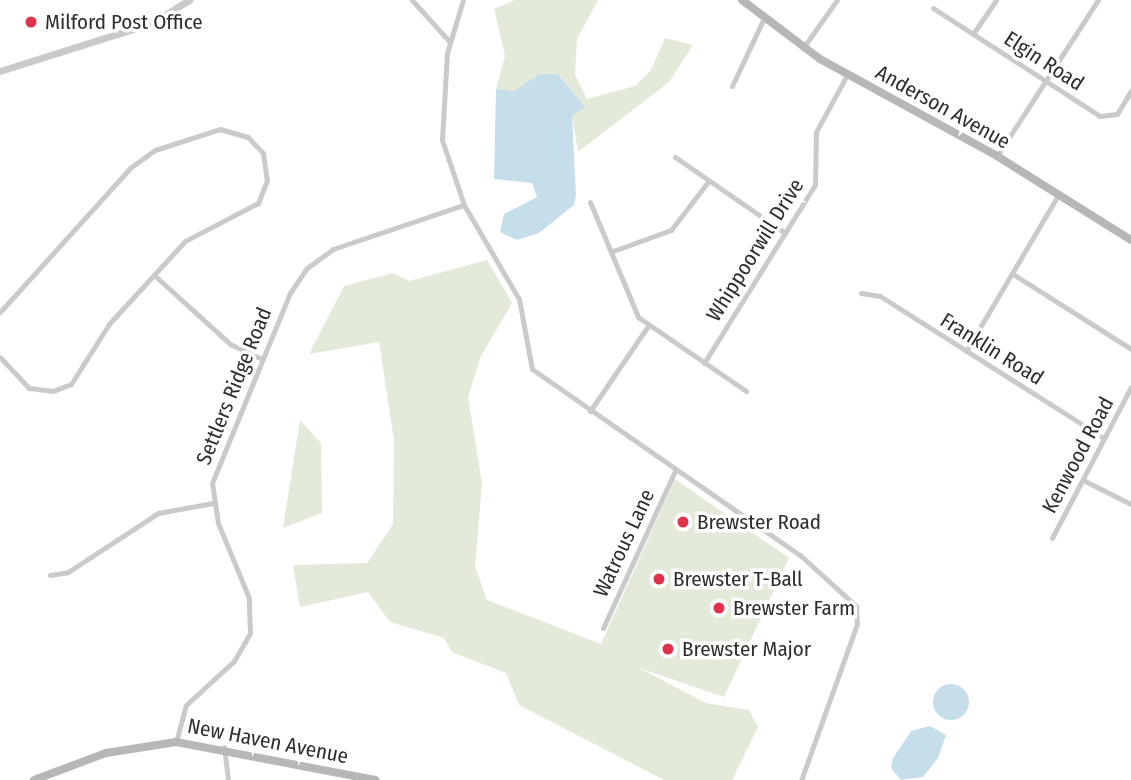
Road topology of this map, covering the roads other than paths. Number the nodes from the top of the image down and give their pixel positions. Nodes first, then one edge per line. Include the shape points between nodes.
1 (189, 0) edge
2 (412, 0) edge
3 (463, 0) edge
4 (742, 0) edge
5 (837, 0) edge
6 (996, 0) edge
7 (1098, 0) edge
8 (933, 8) dead end
9 (764, 18) junction
10 (973, 34) junction
11 (449, 41) junction
12 (803, 48) junction
13 (0, 71) edge
14 (847, 75) junction
15 (1046, 81) junction
16 (732, 86) dead end
17 (1131, 91) edge
18 (997, 156) junction
19 (675, 157) dead end
20 (707, 183) junction
21 (1059, 194) junction
22 (590, 202) dead end
23 (464, 205) junction
24 (785, 233) junction
25 (1131, 240) edge
26 (613, 251) junction
27 (1013, 274) junction
28 (155, 275) junction
29 (861, 293) dead end
30 (0, 312) edge
31 (648, 326) junction
32 (1131, 349) edge
33 (966, 351) junction
34 (0, 358) edge
35 (262, 359) junction
36 (704, 363) junction
37 (1131, 387) edge
38 (746, 391) dead end
39 (1123, 403) junction
40 (1131, 407) edge
41 (590, 411) junction
42 (1104, 438) junction
43 (674, 471) junction
44 (1083, 480) junction
45 (213, 503) junction
46 (1131, 504) edge
47 (1052, 538) dead end
48 (50, 575) dead end
49 (603, 628) dead end
50 (176, 742) junction
51 (224, 747) junction
52 (354, 778) edge
53 (34, 780) edge
54 (228, 780) edge
55 (375, 780) edge
56 (801, 780) edge

1 - 13 street via 152,23
2 - 11 street
3 - 11 street
4 - 9 main road, Anderson Avenue
5 - 12 street
6 - 10 street
7 - 15 street
8 - 10 street, Elgin Road
9 - 12 main road, Anderson Avenue
9 - 16 street
10 - 15 street, Elgin Road
11 - 23 street via 440,129
12 - 14 main road, Anderson Avenue
14 - 18 main road, Anderson Avenue
14 - 24 street, Whippoorwill Drive via 816,132 815,185
15 - 17 street, Elgin Road via 1103,118 1117,114
15 - 18 street
18 - 21 main road, Anderson Avenue
19 - 20 street
20 - 24 street
20 - 26 street via 670,230
21 - 25 main road, Anderson Avenue
21 - 27 street
22 - 26 street
23 - 35 street, Settlers Ridge Road via 316,259 290,293
23 - 41 street via 519,299 527,362
24 - 36 street, Whippoorwill Drive
26 - 31 street via 629,304
27 - 32 street
27 - 33 street
28 - 30 street via 191,236 245,214 260,200 267,168 248,137 214,130 143,158
28 - 34 street via 109,324 80,375 66,387 29,388
28 - 35 street via 234,347
29 - 33 street, Franklin Road via 880,296
31 - 36 street
31 - 41 street
33 - 42 street, Franklin Road
35 - 45 street, Settlers Ridge Road via 216,463
36 - 38 street
37 - 39 street, Kenwood Road
39 - 40 street
39 - 42 street, Kenwood Road
41 - 43 street
42 - 44 street, Kenwood Road
43 - 49 street, Watrous Lane
43 - 56 street via 811,563 856,606 857,624
44 - 46 street
44 - 47 street, Kenwood Road
45 - 48 street via 158,513 68,572
45 - 50 street, Settlers Ridge Road via 249,598 251,629 234,661 186,705
50 - 51 main road, New Haven Avenue
50 - 53 main road, New Haven Avenue via 106,752
51 - 52 main road, New Haven Avenue
51 - 54 street
52 - 55 main road, New Haven Avenue

